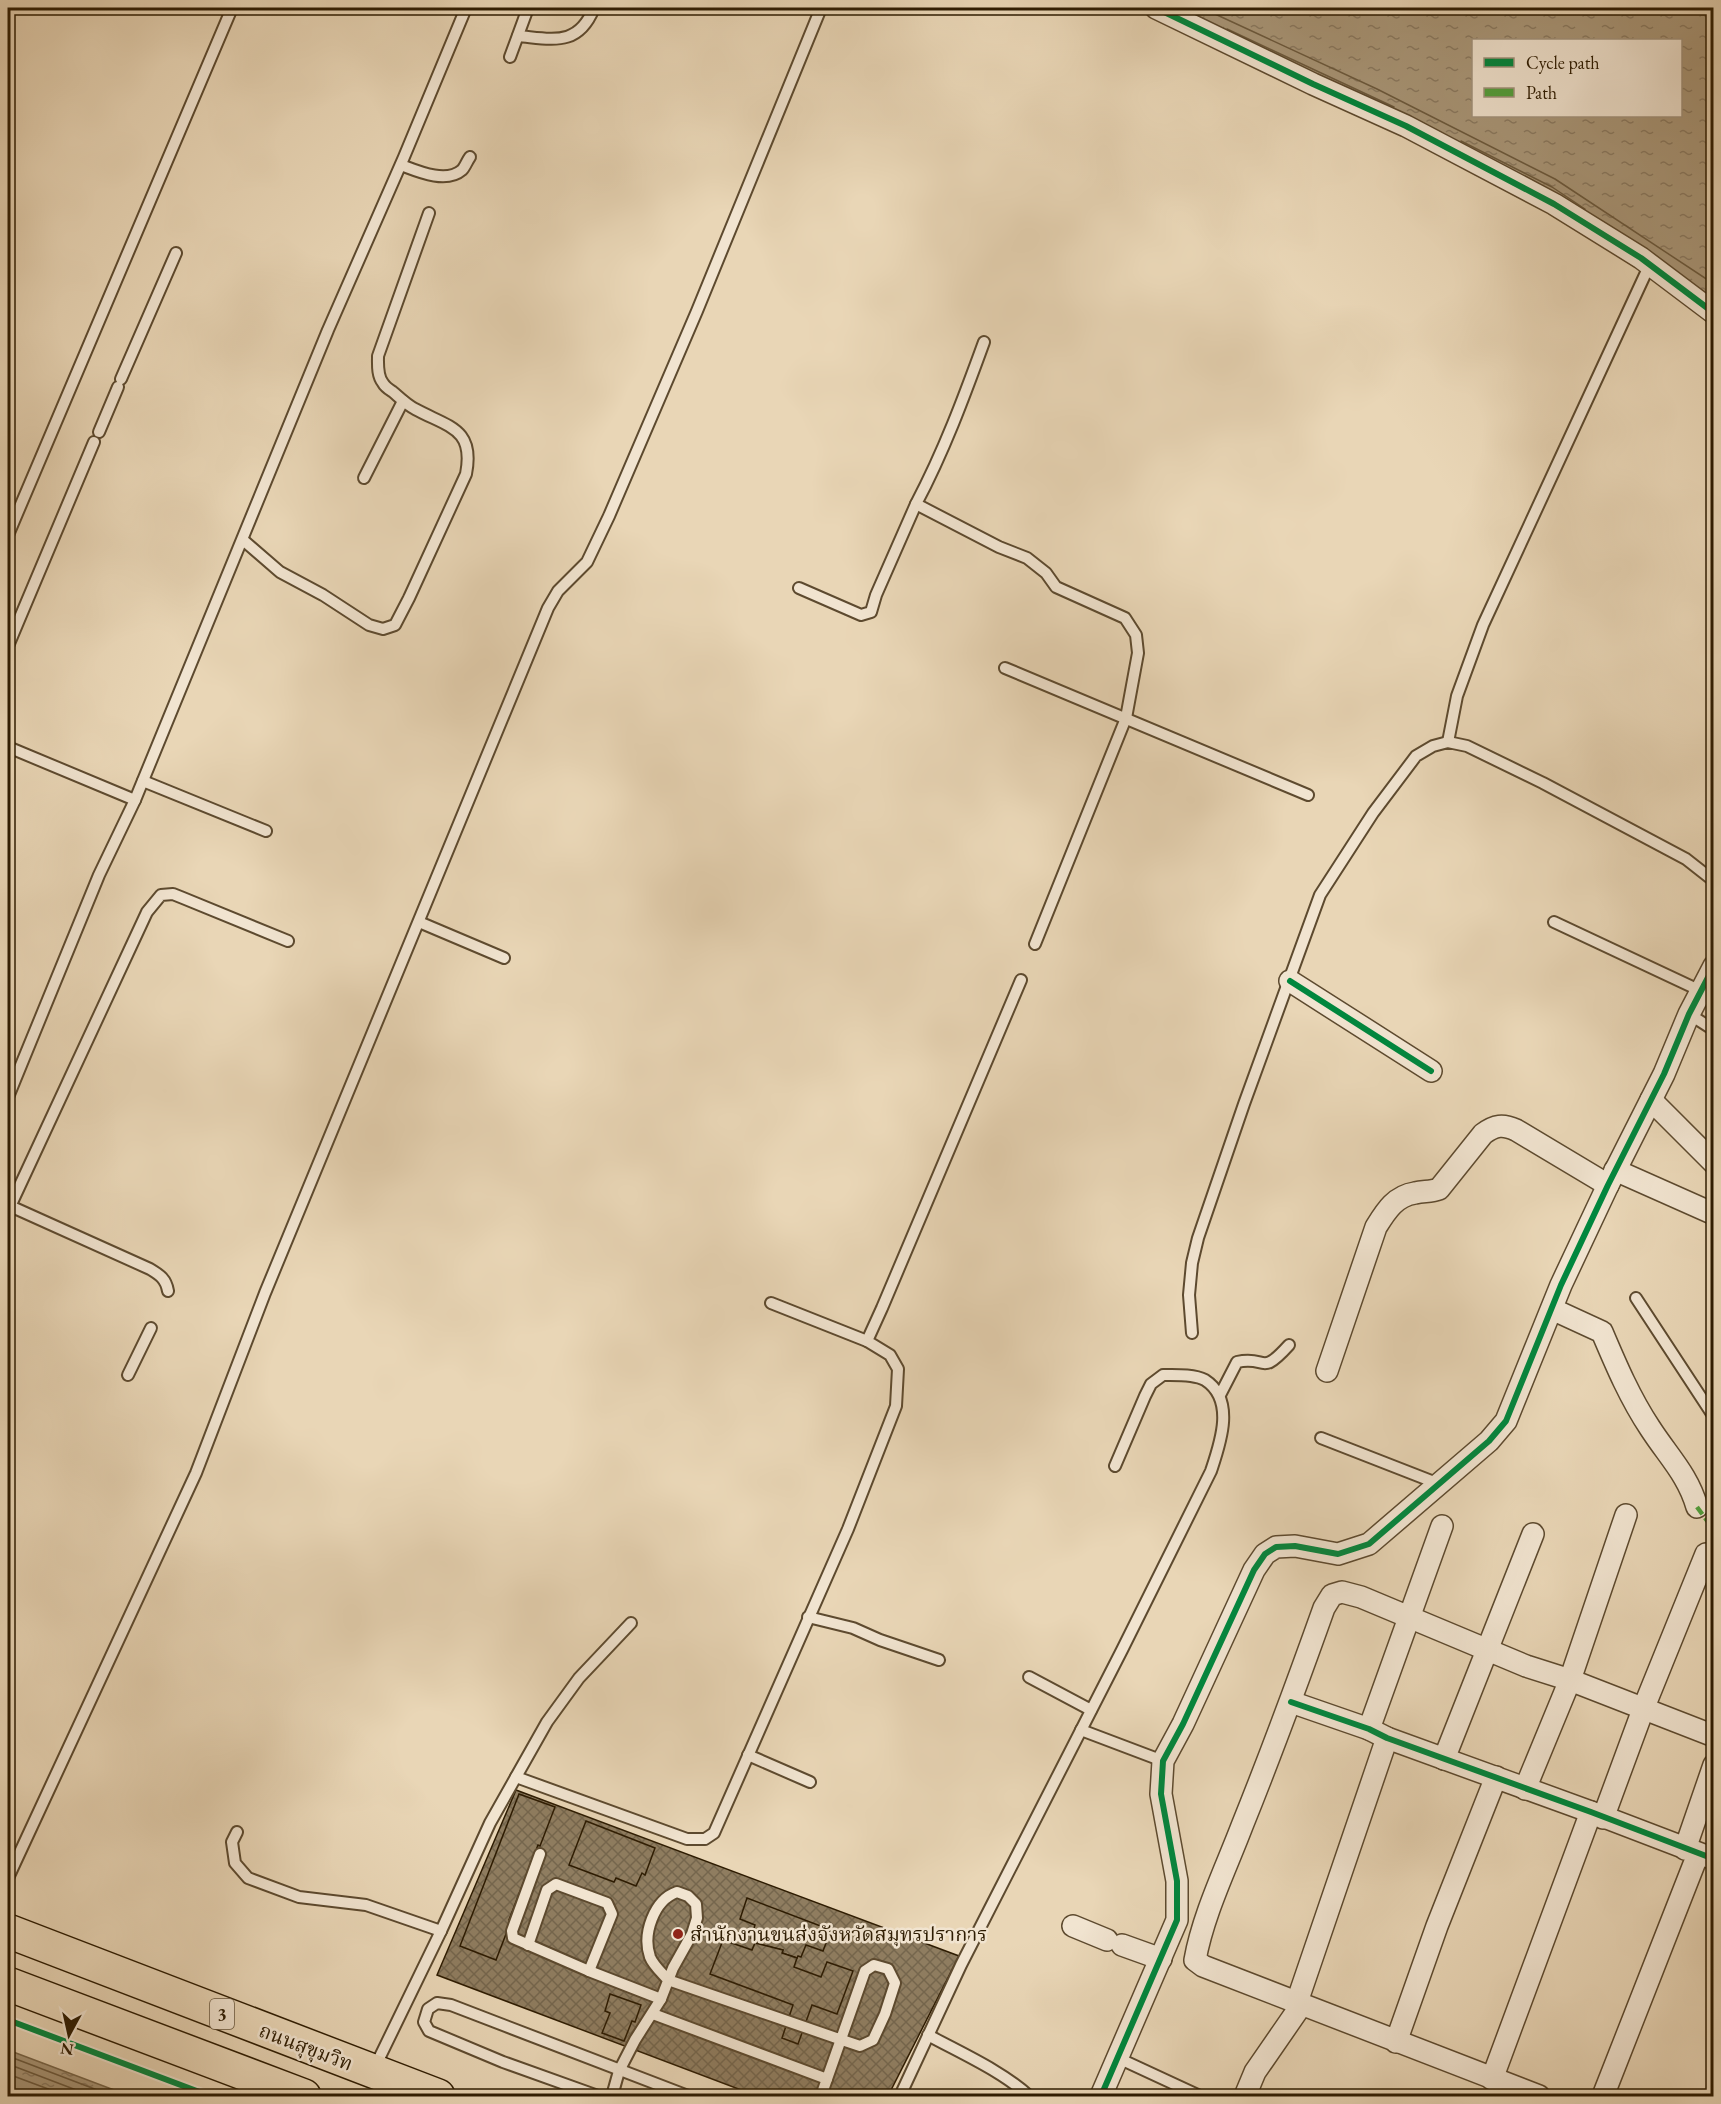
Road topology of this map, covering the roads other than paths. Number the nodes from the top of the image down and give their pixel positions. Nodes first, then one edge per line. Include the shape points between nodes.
1 (232, 8) edge
2 (466, 8) edge
3 (528, 8) edge
4 (594, 8) edge
5 (821, 8) edge
6 (1156, 8) edge
7 (518, 36) junction
8 (510, 57) dead end
9 (470, 157) dead end
10 (400, 165) junction
11 (429, 213) dead end
12 (176, 253) dead end
13 (1650, 264) junction
14 (1713, 313) edge
15 (984, 342) dead end
16 (403, 400) junction
17 (364, 478) dead end
18 (916, 504) junction
19 (8, 535) edge
20 (243, 540) junction
21 (799, 588) dead end
22 (8, 646) edge
23 (1005, 668) dead end
24 (1126, 718) junction
25 (1448, 742) junction
26 (8, 747) edge
27 (143, 781) junction
28 (1308, 795) dead end
29 (135, 800) junction
30 (266, 831) dead end
31 (1713, 881) edge
32 (419, 922) junction
33 (1554, 922) dead end
34 (288, 941) dead end
35 (1035, 944) dead end
36 (504, 958) dead end
37 (1713, 966) edge
38 (1021, 980) dead end
39 (1290, 981) junction
40 (1701, 991) junction
41 (1689, 1014) junction
42 (1713, 1030) edge
43 (1431, 1071) dead end
44 (8, 1097) edge
45 (1651, 1100) junction
46 (1713, 1163) edge
47 (1611, 1178) junction
48 (8, 1208) edge
49 (1713, 1214) edge
50 (168, 1291) dead end
51 (1636, 1298) dead end
52 (771, 1303) dead end
53 (1551, 1309) junction
54 (151, 1328) dead end
55 (1192, 1333) dead end
56 (867, 1341) junction
57 (1289, 1345) dead end
58 (1327, 1371) dead end
59 (128, 1375) dead end
60 (1220, 1395) junction
61 (1713, 1417) edge
62 (1321, 1438) dead end
63 (1115, 1466) dead end
64 (1439, 1484) junction
65 (1697, 1508) dead end
66 (1626, 1515) dead end
67 (1443, 1526) dead end
68 (1533, 1534) dead end
69 (1706, 1554) dead end
70 (808, 1617) junction
71 (1409, 1617) junction
72 (631, 1623) dead end
73 (1486, 1650) junction
74 (939, 1660) dead end
75 (1029, 1677) dead end
76 (1570, 1680) junction
77 (1291, 1702) junction
78 (1644, 1707) junction
79 (1091, 1710) junction
80 (1081, 1730) junction
81 (1378, 1734) junction
82 (1713, 1736) edge
83 (748, 1755) junction
84 (1444, 1759) junction
85 (1163, 1761) junction
86 (1713, 1765) edge
87 (516, 1777) junction
88 (1496, 1777) junction
89 (810, 1782) dead end
90 (1525, 1789) junction
91 (1597, 1815) junction
92 (237, 1832) dead end
93 (540, 1854) dead end
94 (1699, 1854) edge
95 (8, 1878) edge
96 (1073, 1926) dead end
97 (441, 1930) junction
98 (8, 1931) edge
99 (528, 1945) junction
100 (1161, 1959) junction
101 (589, 1971) junction
102 (668, 1980) junction
103 (8, 1984) edge
104 (661, 1999) junction
105 (1300, 2003) junction
106 (653, 2014) junction
107 (928, 2035) junction
108 (842, 2040) junction
109 (1396, 2042) junction
110 (1118, 2058) junction
111 (619, 2071) junction
112 (372, 2072) junction
113 (827, 2079) junction
114 (1492, 2079) junction
115 (304, 2097) edge
116 (438, 2097) edge
117 (598, 2097) edge
118 (612, 2097) edge
119 (688, 2097) edge
120 (821, 2097) edge
121 (900, 2097) edge
122 (1029, 2097) edge
123 (1101, 2097) edge
124 (1200, 2097) edge
125 (1245, 2097) edge
126 (1539, 2097) edge
127 (1603, 2097) edge

1 - 19 lane
2 - 10 lane
3 - 7 lane
4 - 7 lane via 578,32 563,39
5 - 32 lane via 609,516 587,562 558,591 548,608
6 - 13 street via 1426,137 1554,204
7 - 8 lane
9 - 10 lane via 462,170 449,176
10 - 20 lane
11 - 16 lane via 378,356 383,383
12 - 22 lane
13 - 14 street
13 - 25 lane via 1483,626 1457,696
15 - 18 lane via 953,427
16 - 17 lane
16 - 20 lane via 462,434 469,458 466,474 395,625 383,629 369,625 280,572
18 - 21 lane via 871,612 861,615
18 - 24 lane via 1027,558 1056,587 1125,618 1136,635 1138,653
20 - 27 lane
23 - 24 lane
24 - 28 lane
24 - 35 lane
25 - 31 lane via 1467,746 1543,783 1686,859
25 - 39 lane via 1416,756 1373,813 1320,895
26 - 29 lane
27 - 29 lane
27 - 30 lane
29 - 44 lane via 99,875
32 - 36 lane
32 - 95 lane via 265,1293 196,1473
33 - 40 lane
34 - 48 lane via 172,894 161,895 147,912
37 - 40 street
38 - 56 lane
39 - 43 street
39 - 55 lane via 1198,1238 1189,1295
40 - 41 street
41 - 42 lane
41 - 45 street
45 - 46 street
45 - 47 street
47 - 49 street
47 - 53 street
47 - 58 street via 1516,1130 1504,1125 1492,1127 1439,1189 1413,1193 1389,1206 1376,1227
48 - 50 lane via 150,1269 163,1277
51 - 61 lane
52 - 56 lane
53 - 64 street via 1506,1421
53 - 65 street via 1602,1332 1629,1393 1692,1488
54 - 59 lane
56 - 70 lane via 890,1355 898,1369 896,1406 848,1529
57 - 60 lane via 1267,1365 1237,1362
60 - 63 lane via 1204,1380 1163,1375 1144,1396
60 - 79 lane via 1224,1420 1211,1471
62 - 64 lane
64 - 85 street via 1369,1544 1338,1554 1295,1546 1276,1547 1265,1554
66 - 76 street
67 - 71 street
68 - 73 street
69 - 78 street
70 - 74 lane via 853,1628
70 - 83 lane
71 - 73 street
71 - 77 street via 1361,1597 1342,1592 1332,1595
71 - 81 street
72 - 87 lane via 560,1702
73 - 76 street
73 - 84 street
75 - 79 lane
76 - 78 street
76 - 90 street
77 - 81 street
77 - 105 street via 1216,1892 1195,1960
78 - 82 street
78 - 91 street
79 - 80 lane
80 - 85 lane
80 - 107 lane
81 - 84 street
81 - 105 street
83 - 87 lane via 714,1833 705,1839 687,1839
83 - 89 lane
84 - 88 street
85 - 100 street via 1161,1794 1177,1881 1177,1920
86 - 94 street
87 - 97 lane via 490,1823
88 - 90 street
88 - 109 street
90 - 91 street
91 - 94 street
91 - 114 street
92 - 97 lane via 232,1842 235,1863 248,1878 299,1897 366,1905
93 - 99 lane via 512,1931 513,1938
94 - 127 street
96 - 100 street
97 - 112 lane
98 - 112 highway, ถนนสุขุมวิท / 3
99 - 101 lane
99 - 101 lane via 546,1890 556,1884 607,1903 612,1914
100 - 110 street
101 - 104 lane
102 - 102 lane via 697,1918 696,1904 677,1892 668,1895 659,1906 646,1941 651,1959
102 - 104 lane
102 - 108 lane
103 - 115 highway
104 - 106 lane
105 - 109 street
105 - 125 street via 1255,2072
106 - 111 lane
106 - 113 lane
107 - 121 lane
107 - 122 lane
108 - 108 lane via 860,2046 873,2040 895,1983 888,1968 874,1965 865,1971
108 - 113 lane
109 - 114 street
110 - 123 street
110 - 124 lane
111 - 117 lane via 452,2006 437,2003 428,2009 424,2022 429,2031
111 - 118 lane
111 - 119 lane
112 - 116 highway, ถนนสุขุมวิท / 3
113 - 120 lane
114 - 126 street

